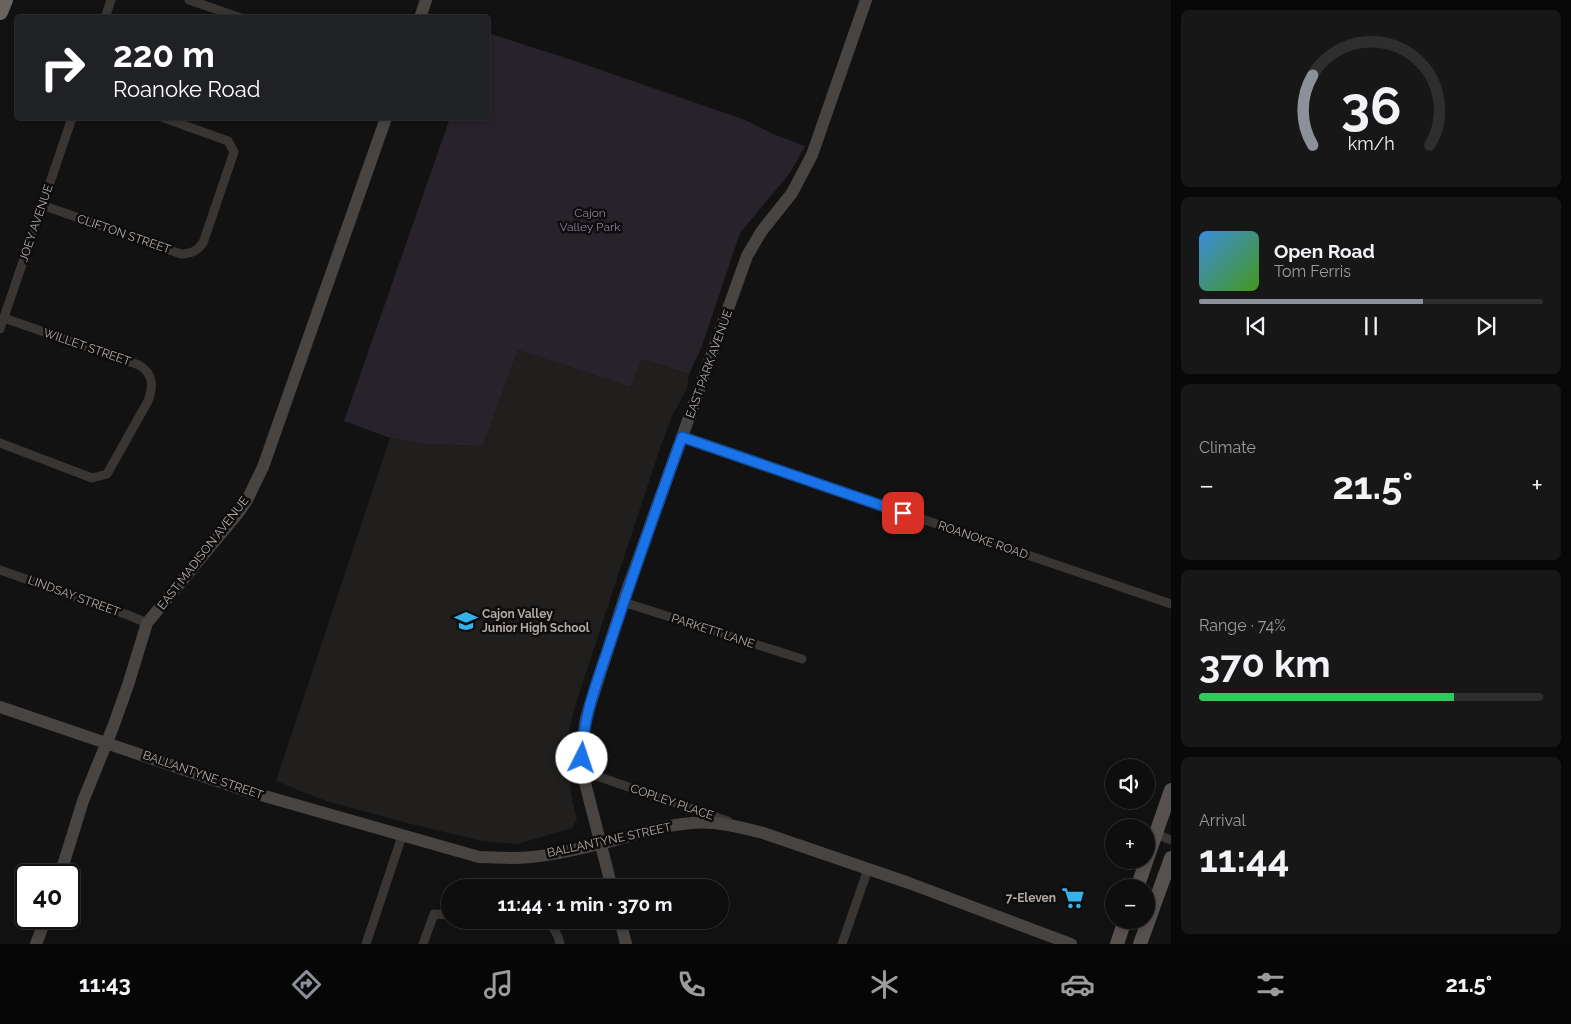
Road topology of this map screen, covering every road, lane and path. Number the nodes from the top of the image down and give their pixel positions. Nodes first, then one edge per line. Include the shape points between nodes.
1 (5, 0) edge
2 (111, 0) edge
3 (189, 0) edge
4 (426, 0) edge
5 (866, 0) edge
6 (0, 12) edge
7 (107, 15) edge
8 (232, 15) edge
9 (421, 15) edge
10 (71, 120) edge
11 (170, 120) edge
12 (385, 120) edge
13 (42, 205) junction
14 (4, 318) junction
15 (0, 329) edge
16 (682, 437) junction
17 (0, 442) edge
18 (0, 570) edge
19 (623, 602) junction
20 (1171, 604) edge
21 (147, 623) junction
22 (802, 659) dead end
23 (0, 707) edge
24 (106, 743) junction
25 (582, 771) junction
26 (1171, 790) edge
27 (764, 833) junction
28 (1156, 834) junction
29 (402, 836) junction
30 (1171, 840) edge
31 (602, 844) junction
32 (1171, 858) edge
33 (64, 864) edge
34 (868, 869) junction
35 (610, 879) edge
36 (1140, 879) edge
37 (441, 915) edge
38 (42, 929) edge
39 (554, 929) edge
40 (622, 929) edge
41 (1122, 929) edge
42 (36, 944) edge
43 (366, 944) edge
44 (422, 944) edge
45 (560, 944) edge
46 (626, 944) edge
47 (842, 944) edge
48 (1071, 944) edge
49 (1117, 944) edge
50 (1140, 944) edge

1 - 6 highway
2 - 7 street
3 - 8 street
4 - 9 street
5 - 16 street, EAST PARK AVENUE via 812,155 792,193 761,232 747,256
10 - 13 street, JOEY AVENUE
11 - 13 street, CLIFTON STREET via 228,140 234,152 199,248 181,254
12 - 21 street, EAST MADISON AVENUE via 263,467 239,512
13 - 14 street, JOEY AVENUE
14 - 15 street, JOEY AVENUE
14 - 17 street, WILLET STREET via 139,365 150,376 151,392 106,474 92,478
16 - 19 street, EAST PARK AVENUE
16 - 20 street, ROANOKE ROAD
18 - 21 street, LINDSAY STREET
19 - 22 street, PARKETT LANE
19 - 25 street, EAST PARK AVENUE via 586,718
21 - 24 street, EAST MADISON AVENUE
23 - 24 street, BALLANTYNE STREET
24 - 29 street, BALLANTYNE STREET via 247,791
24 - 33 street, EAST MADISON AVENUE
25 - 27 street, COPLEY PLACE
25 - 31 street, EAST PARK AVENUE
26 - 28 main road
27 - 31 street, BALLANTYNE STREET via 739,826 693,823
27 - 34 street, BALLANTYNE STREET
28 - 30 street
28 - 36 main road
29 - 31 street, BALLANTYNE STREET via 479,857 544,855
29 - 43 street
31 - 35 street, EAST PARK AVENUE
32 - 50 main road
34 - 47 street
34 - 48 street, BALLANTYNE STREET
37 - 44 street via 434,914
38 - 42 street
39 - 45 street
40 - 46 street
41 - 49 main road

